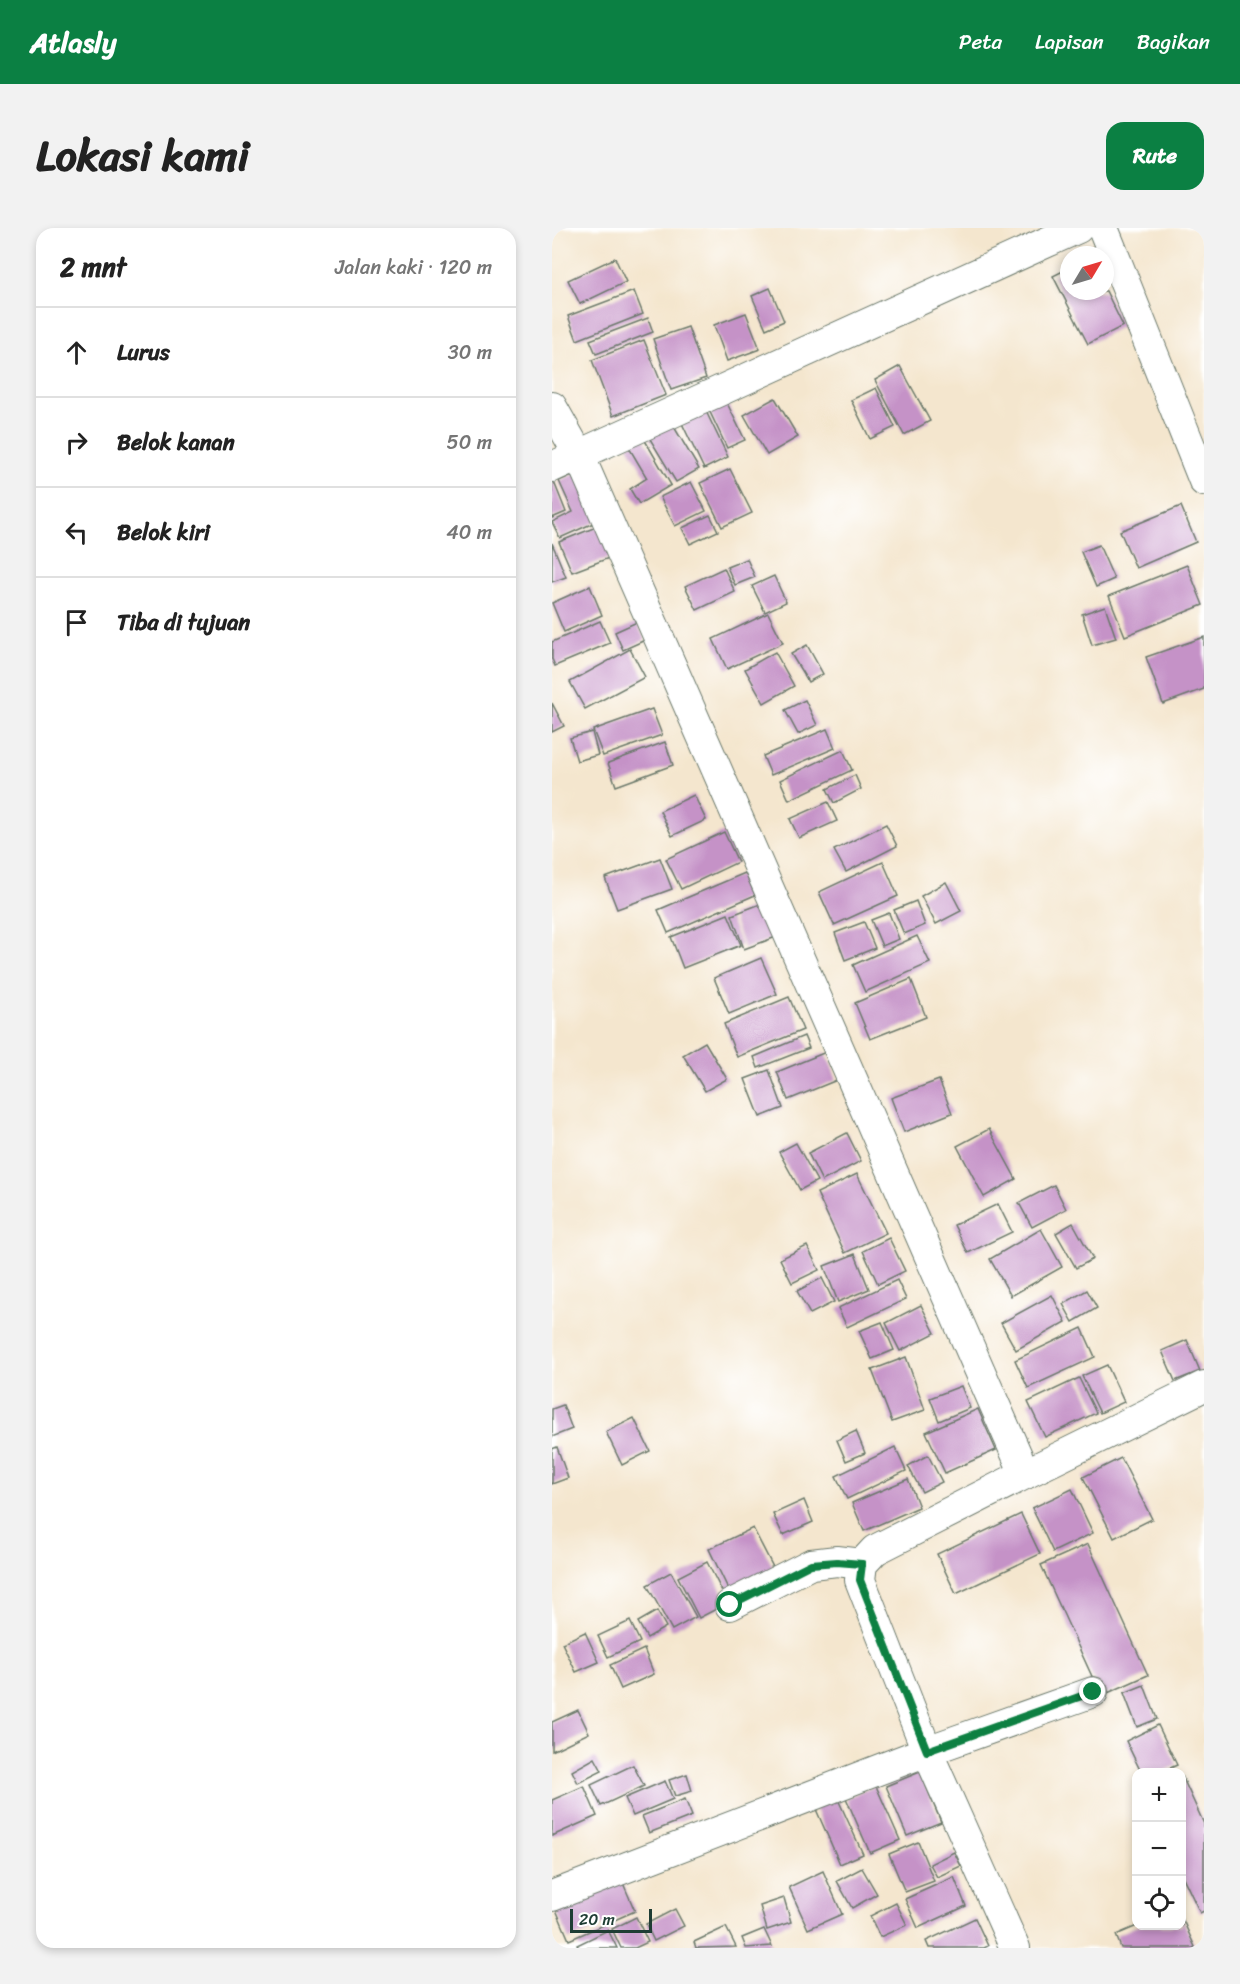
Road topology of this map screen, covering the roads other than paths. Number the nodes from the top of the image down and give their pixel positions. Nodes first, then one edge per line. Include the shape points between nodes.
1 (1078, 228) edge
2 (1103, 228) edge
3 (552, 407) edge
4 (579, 455) junction
5 (552, 467) edge
6 (1204, 481) edge
7 (1204, 1386) edge
8 (1025, 1474) junction
9 (862, 1564) junction
10 (730, 1605) dead end
11 (1093, 1692) dead end
12 (927, 1751) junction
13 (552, 1896) edge
14 (1015, 1948) edge

1 - 4 street
2 - 6 street
3 - 4 street
4 - 5 street
4 - 8 street
7 - 8 street
8 - 9 street via 875,1550
9 - 10 street via 811,1564
9 - 12 street via 860,1580
11 - 12 street
12 - 13 street
12 - 14 street

